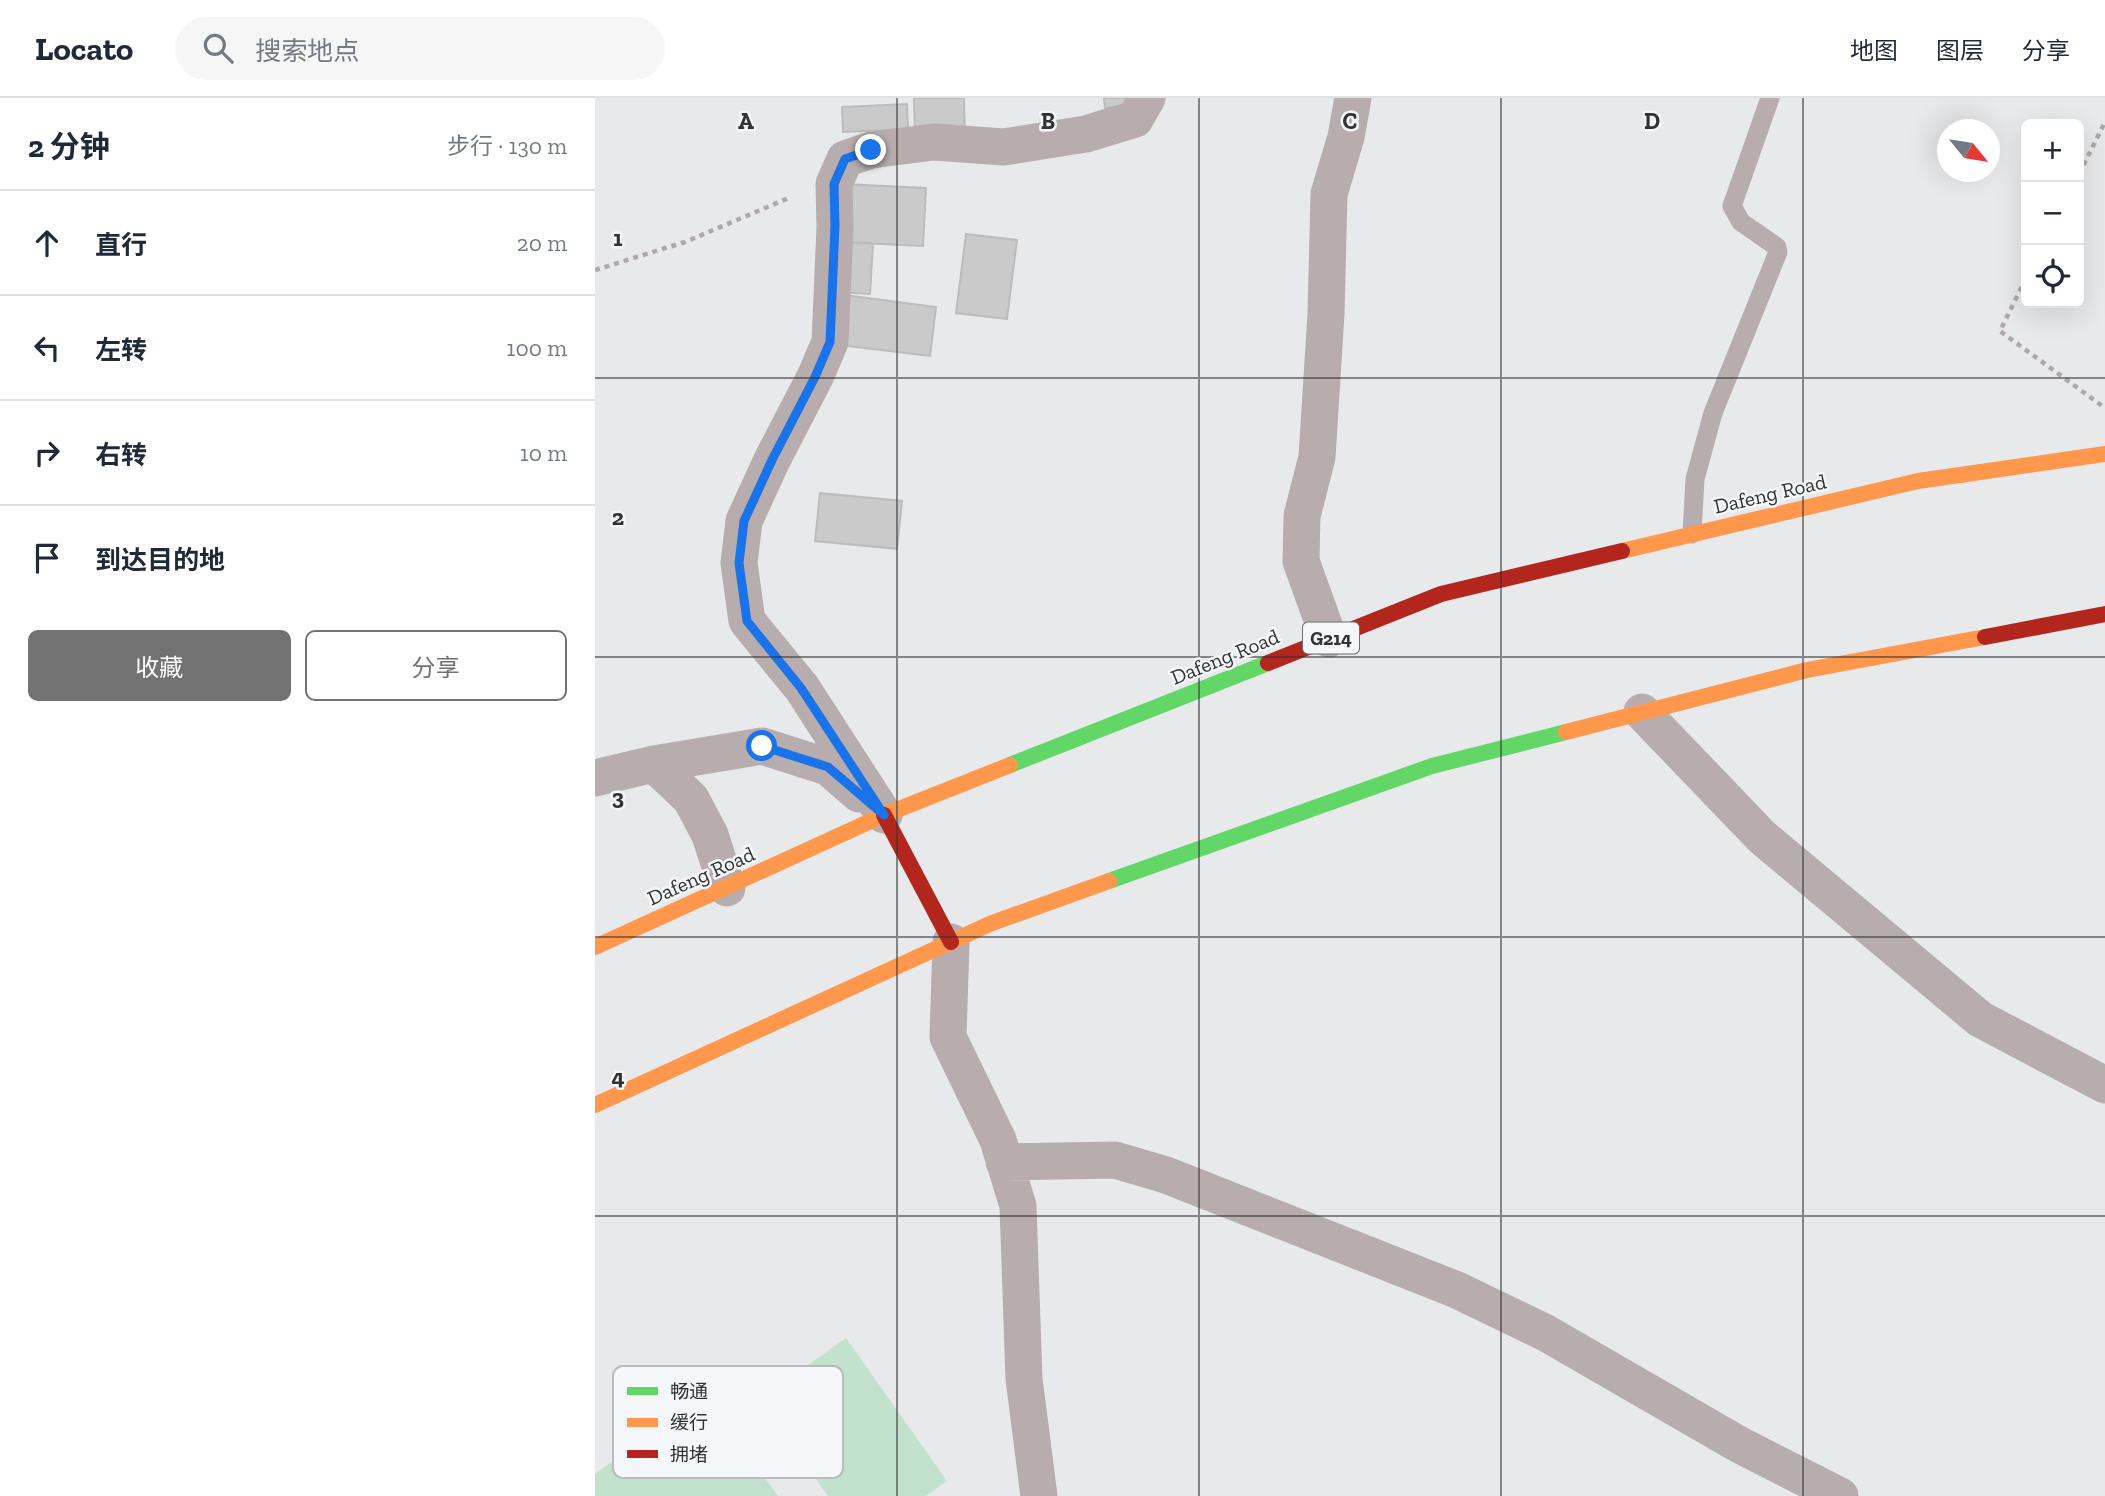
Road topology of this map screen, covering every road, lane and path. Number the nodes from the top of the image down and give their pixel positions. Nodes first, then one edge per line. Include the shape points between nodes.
1 (1147, 98) edge
2 (1353, 98) edge
3 (1770, 98) edge
4 (2105, 122) edge
5 (2084, 164) edge
6 (839, 173) junction
7 (595, 270) edge
8 (2021, 288) edge
9 (2105, 408) edge
10 (2105, 454) edge
11 (1692, 534) junction
12 (2105, 614) edge
13 (1329, 639) junction
14 (1642, 712) junction
15 (654, 764) junction
16 (595, 778) edge
17 (884, 815) junction
18 (727, 888) junction
19 (951, 942) junction
20 (595, 947) edge
21 (2105, 1084) edge
22 (595, 1105) edge
23 (1005, 1162) junction
24 (1039, 1496) edge
25 (1840, 1496) edge

1 - 6 street via 1135,119 1086,134 1004,147 934,142 871,150 845,159
2 - 13 street via 1329,194 1317,457 1302,516 1301,561
3 - 11 lane via 1732,206 1741,222 1778,252 1713,413 1695,479
4 - 5 path
6 - 7 path via 685,242
6 - 17 street via 834,184 830,342 744,521 739,563 747,621 801,688
8 - 9 path via 2000,331
10 - 11 highway, Dafeng Road / G214 via 1918,481
11 - 13 highway, Dafeng Road / G214 via 1441,594
12 - 14 highway via 1807,670
13 - 17 highway, Dafeng Road / G214
14 - 19 highway via 1432,766 1005,918
14 - 21 street via 1762,837 1980,1019
15 - 16 street
15 - 17 street via 762,746 828,767
15 - 18 street via 691,799 710,835
17 - 18 highway, Dafeng Road / G214
17 - 19 highway
18 - 20 highway, Dafeng Road / G214
19 - 22 highway
19 - 23 street via 948,1037
23 - 24 street via 1017,1206 1024,1378
23 - 25 street via 1115,1160 1166,1175 1444,1285 1546,1333 1738,1444

